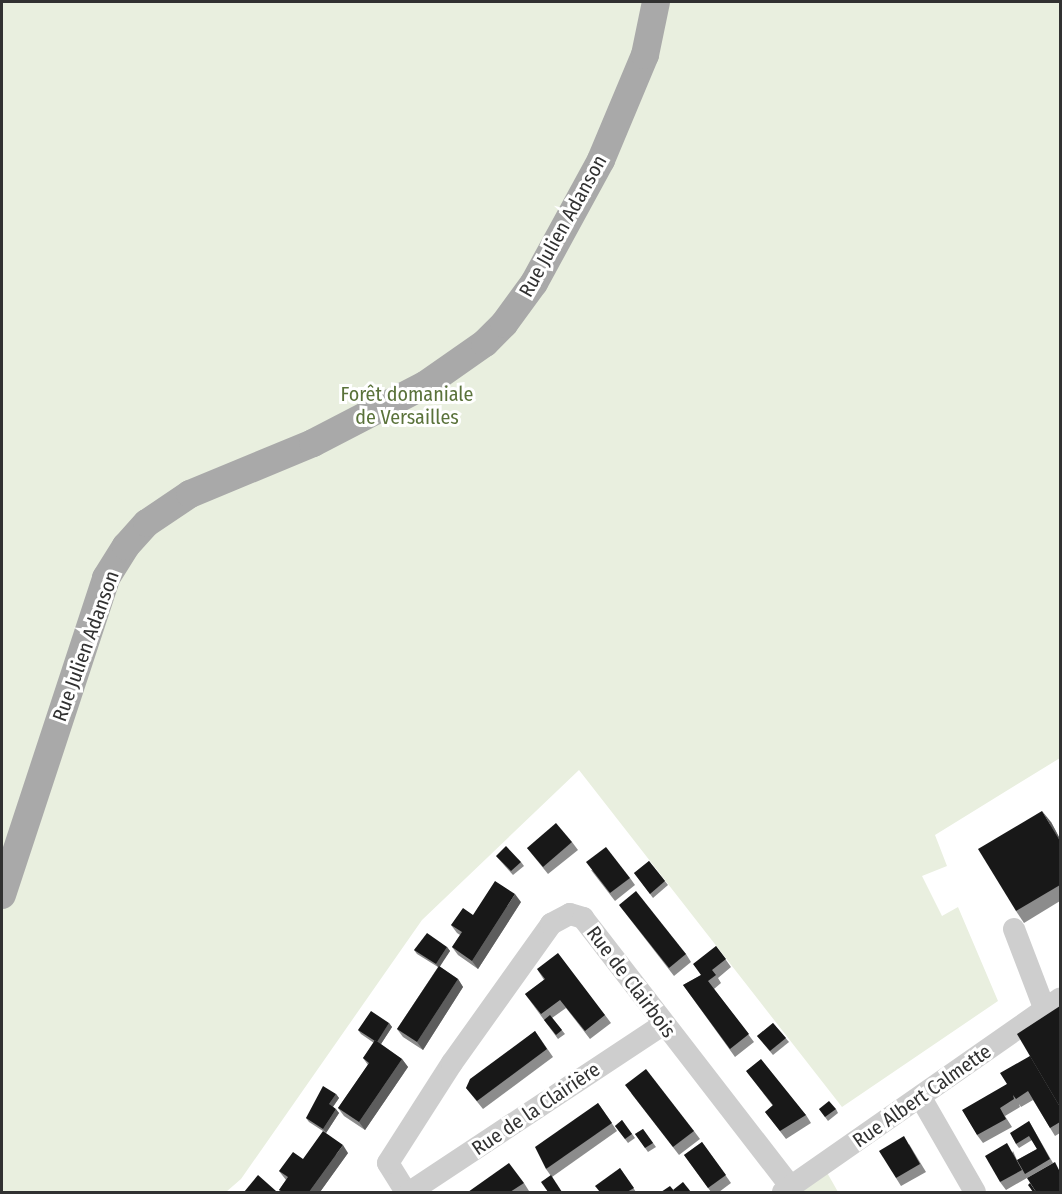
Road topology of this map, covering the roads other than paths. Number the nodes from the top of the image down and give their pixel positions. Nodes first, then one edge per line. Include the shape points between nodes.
1 (656, 2) edge
2 (2, 895) edge
3 (1014, 930) dead end
4 (1053, 1004) edge
5 (662, 1025) junction
6 (921, 1098) junction
7 (787, 1190) edge
8 (408, 1192) edge
9 (975, 1192) edge

1 - 2 main road, Rue Julien Adanson via 645,55 619,122 549,258 504,324 485,343 425,385 313,443 190,494 147,523 126,546 105,578
3 - 4 street
4 - 6 street, Rue Albert Calmette
5 - 7 street, Rue de Clairbois
5 - 8 street, Rue de la Clairière
5 - 8 street, Rue de Clairbois via 583,918 570,914 551,924 452,1063 388,1163
6 - 7 street, Rue Albert Calmette
6 - 9 street

